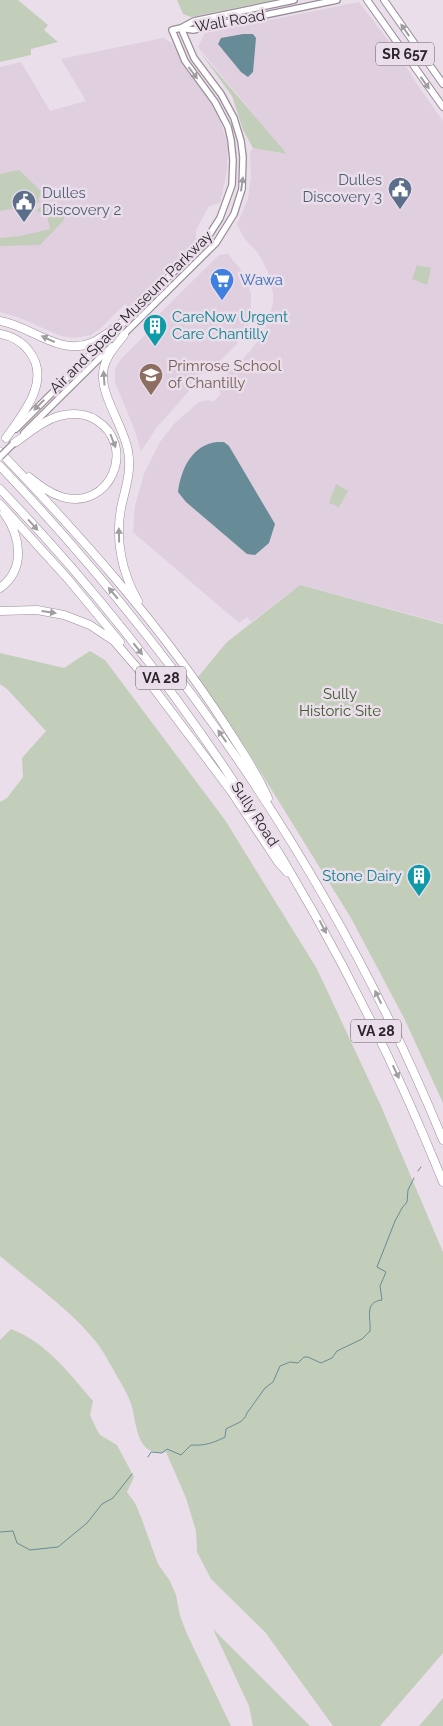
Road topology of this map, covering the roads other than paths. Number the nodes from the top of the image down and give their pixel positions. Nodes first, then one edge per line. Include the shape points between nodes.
1 (294, 0) edge
2 (337, 0) edge
3 (367, 0) edge
4 (384, 0) edge
5 (181, 28) junction
6 (172, 30) joint
7 (443, 84) edge
8 (443, 107) edge
9 (0, 321) edge
10 (123, 322) junction
11 (0, 334) edge
12 (124, 335) junction
13 (19, 423) junction
14 (6, 438) joint
15 (0, 444) edge
16 (13, 444) junction
17 (0, 451) edge
18 (0, 457) edge
19 (0, 466) edge
20 (0, 489) edge
21 (0, 504) edge
22 (0, 508) edge
23 (0, 588) edge
24 (0, 611) edge
25 (154, 628) junction
26 (146, 678) junction
27 (278, 820) junction
28 (299, 884) junction
29 (443, 1140) edge
30 (443, 1182) edge

1 - 5 main road, Wall Road via 194,20
2 - 5 main road, Wall Road via 193,30
3 -> 8 main road, SR 657
7 -> 4 main road, SR 657
5 - 6 main road, Wall Road
12 -> 5 main road, Air and Space Museum Parkway via 216,242 234,214 242,189 243,157 234,118 194,58
6 -> 10 main road, Air and Space Museum Parkway via 185,61 225,121 232,148 232,185 224,210 206,240
10 -> 9 highway via 98,340 76,346 57,344
10 -> 13 main road, Air and Space Museum Parkway
11 - 13 highway via 25,346 37,368 37,384
12 - 16 main road, Air and Space Museum Parkway
25 -> 12 highway via 128,582 119,542 129,454 103,377 107,360
13 - 14 highway
14 - 15 main road
16 -> 17 highway via 48,420 83,415 101,423 110,434 117,452 115,469 98,492 82,498 66,498 36,482
16 - 18 main road, Air and Space Museum Parkway, bridge
17 - 25 highway via 76,534
27 -> 19 highway, Sully Road / VA 28 via 208,714 146,633 76,549
20 -> 28 highway, Sully Road / VA 28 via 81,578 156,671 216,755
21 - 26 highway via 77,590
22 - 23 highway via 14,530 19,556 13,575
24 -> 26 highway via 51,612 84,622 114,641
25 - 27 highway via 222,720 262,783
26 - 28 highway via 242,805 278,862
29 -> 27 highway, Sully Road / VA 28 via 366,975
28 -> 30 highway, Sully Road / VA 28 via 383,1044

